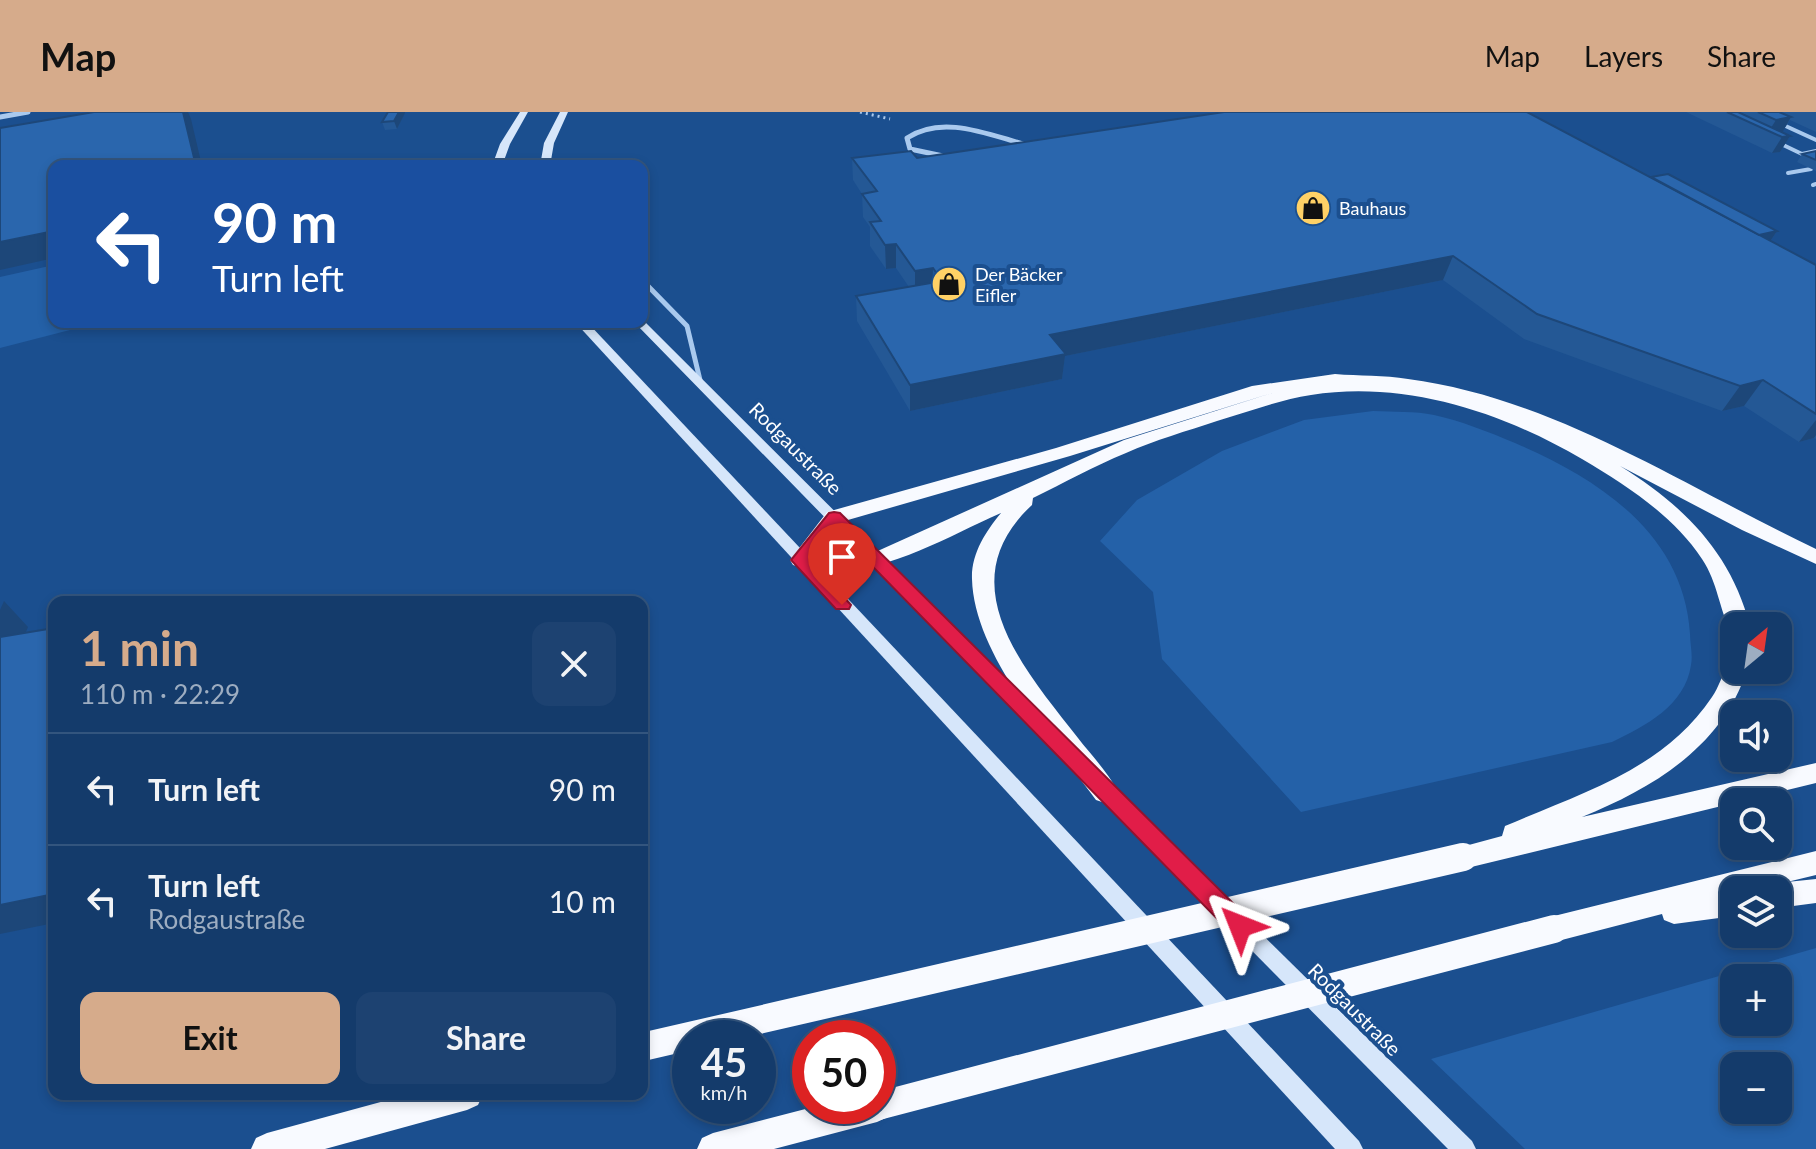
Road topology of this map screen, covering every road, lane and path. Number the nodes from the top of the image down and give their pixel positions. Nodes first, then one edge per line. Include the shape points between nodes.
1 (28, 112) edge
2 (524, 112) edge
3 (564, 112) edge
4 (0, 117) edge
5 (1778, 123) edge
6 (1816, 140) edge
7 (1776, 142) edge
8 (1042, 143) edge
9 (1027, 145) junction
10 (1012, 147) edge
11 (1816, 151) edge
12 (953, 156) edge
13 (499, 160) edge
14 (546, 160) edge
15 (1811, 169) edge
16 (1788, 173) dead end
17 (648, 286) edge
18 (587, 328) edge
19 (646, 328) edge
20 (700, 383) junction
21 (1037, 488) junction
22 (834, 517) junction
23 (1816, 557) edge
24 (800, 560) junction
25 (874, 561) junction
26 (1736, 612) edge
27 (1731, 684) edge
28 (1816, 773) edge
29 (1105, 792) junction
30 (1463, 857) junction
31 (1816, 863) edge
32 (1816, 891) edge
33 (1792, 894) edge
34 (1720, 905) edge
35 (1554, 929) junction
36 (648, 1046) edge
37 (445, 1100) edge
38 (896, 1101) edge
39 (809, 1124) edge
40 (267, 1149) edge
41 (713, 1149) edge
42 (1351, 1149) edge
43 (1464, 1149) edge

1 - 4 street
2 - 13 main road
3 - 14 main road
5 - 6 lane
7 - 11 lane via 1802,154
8 - 9 street
9 - 10 street
9 - 12 street via 944,125 923,126 907,138 915,152
15 - 16 lane
17 - 20 lane via 687,326
18 - 24 main road
19 - 20 main road, Rodgaustraße
20 - 22 main road, Rodgaustraße
21 - 25 highway
21 - 26 highway via 1141,439 1280,396 1359,387 1429,394 1528,425 1597,460 1655,498 1713,556
21 - 29 highway via 1009,514 987,551 982,576 986,608 1013,666
22 - 23 highway via 1258,390 1310,380 1363,379 1444,389 1513,409
22 - 24 highway
22 - 25 main road, Rodgaustraße
24 - 25 highway
24 - 42 main road
25 - 29 main road, Rodgaustraße
27 - 30 highway via 1723,704 1646,776
28 - 30 highway
29 - 43 main road, Rodgaustraße
30 - 36 highway, bridge
31 - 35 highway
32 - 33 highway
34 - 35 highway
35 - 38 highway, bridge
37 - 40 highway
39 - 41 highway

